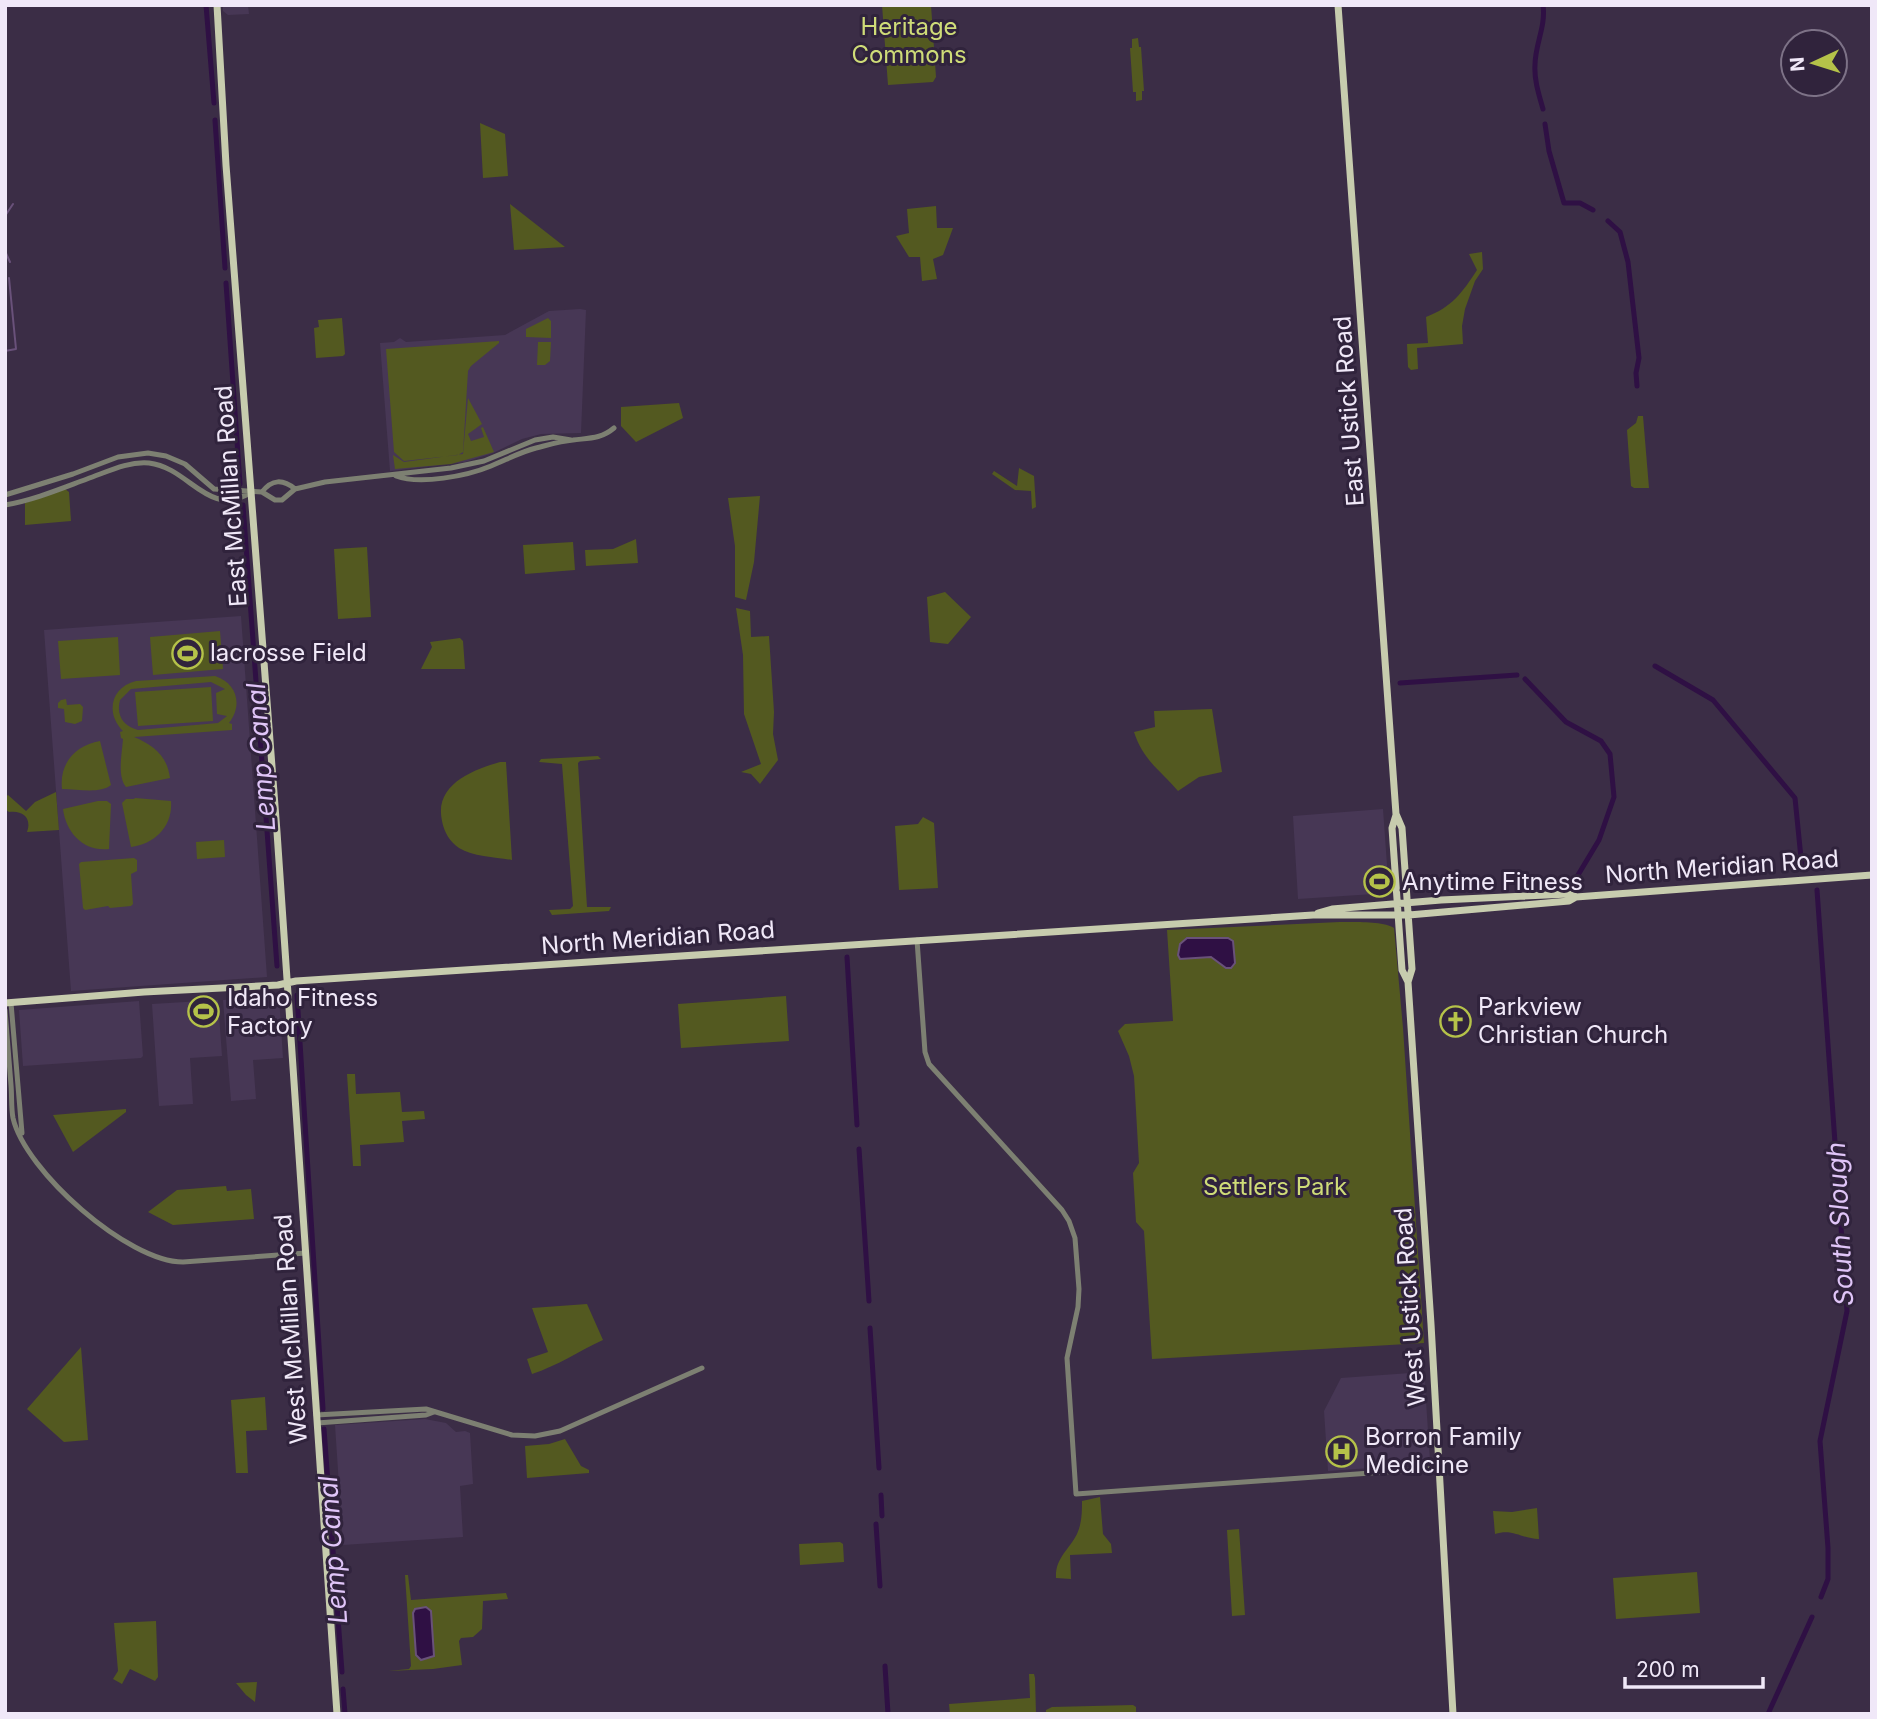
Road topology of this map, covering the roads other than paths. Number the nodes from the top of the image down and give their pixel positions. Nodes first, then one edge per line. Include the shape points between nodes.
1 (217, 5) edge
2 (1338, 5) edge
3 (614, 428) dead end
4 (295, 489) junction
5 (262, 492) junction
6 (250, 493) junction
7 (5, 495) edge
8 (5, 505) edge
9 (1396, 814) junction
10 (1872, 875) edge
11 (1547, 899) junction
12 (1407, 903) junction
13 (1398, 905) junction
14 (1313, 915) junction
15 (1398, 915) junction
16 (1409, 915) junction
17 (917, 940) junction
18 (1408, 982) junction
19 (287, 983) junction
20 (8, 1003) edge
21 (5, 1010) edge
22 (24, 1139) junction
23 (306, 1253) junction
24 (702, 1368) dead end
25 (317, 1419) junction
26 (1440, 1468) junction
27 (337, 1714) edge
28 (1454, 1714) edge

1 - 6 main road, East McMillan Road
2 - 9 main road, East Ustick Road
3 - 4 street via 595,439 535,440 472,464
4 - 5 street via 282,500
4 - 5 street via 275,481
5 - 6 street
6 - 7 street via 214,489 185,464 148,453 117,457
6 - 8 street via 216,499 169,468 143,463
6 - 19 main road, East McMillan Road
9 - 12 main road, East Ustick Road via 1402,828
9 - 13 main road, East Ustick Road via 1392,828
10 - 11 main road, North Meridian Road
11 - 12 main road, North Meridian Road
11 - 16 main road, North Meridian Road
12 - 13 main road, North Meridian Road
12 - 16 main road, West Ustick Road
13 - 14 main road, North Meridian Road via 1332,909
13 - 15 main road, East Ustick Road
14 - 15 main road, North Meridian Road
14 - 17 main road, North Meridian Road
15 - 16 main road, North Meridian Road
15 - 18 main road, West Ustick Road via 1402,970
16 - 18 main road, West Ustick Road via 1412,969
17 - 19 main road, North Meridian Road
17 - 26 street via 929,1064 1062,1210 1073,1229 1079,1298 1067,1366 1076,1494
18 - 26 main road, West Ustick Road
19 - 20 main road, North Meridian Road
19 - 23 main road, West McMillan Road
20 - 22 street
21 - 22 street via 13,1118
22 - 23 street via 54,1182 81,1209 124,1240 166,1261
23 - 25 main road, West McMillan Road
24 - 25 street via 547,1434 504,1433 434,1412
25 - 27 main road, West McMillan Road
26 - 28 main road, West Ustick Road

